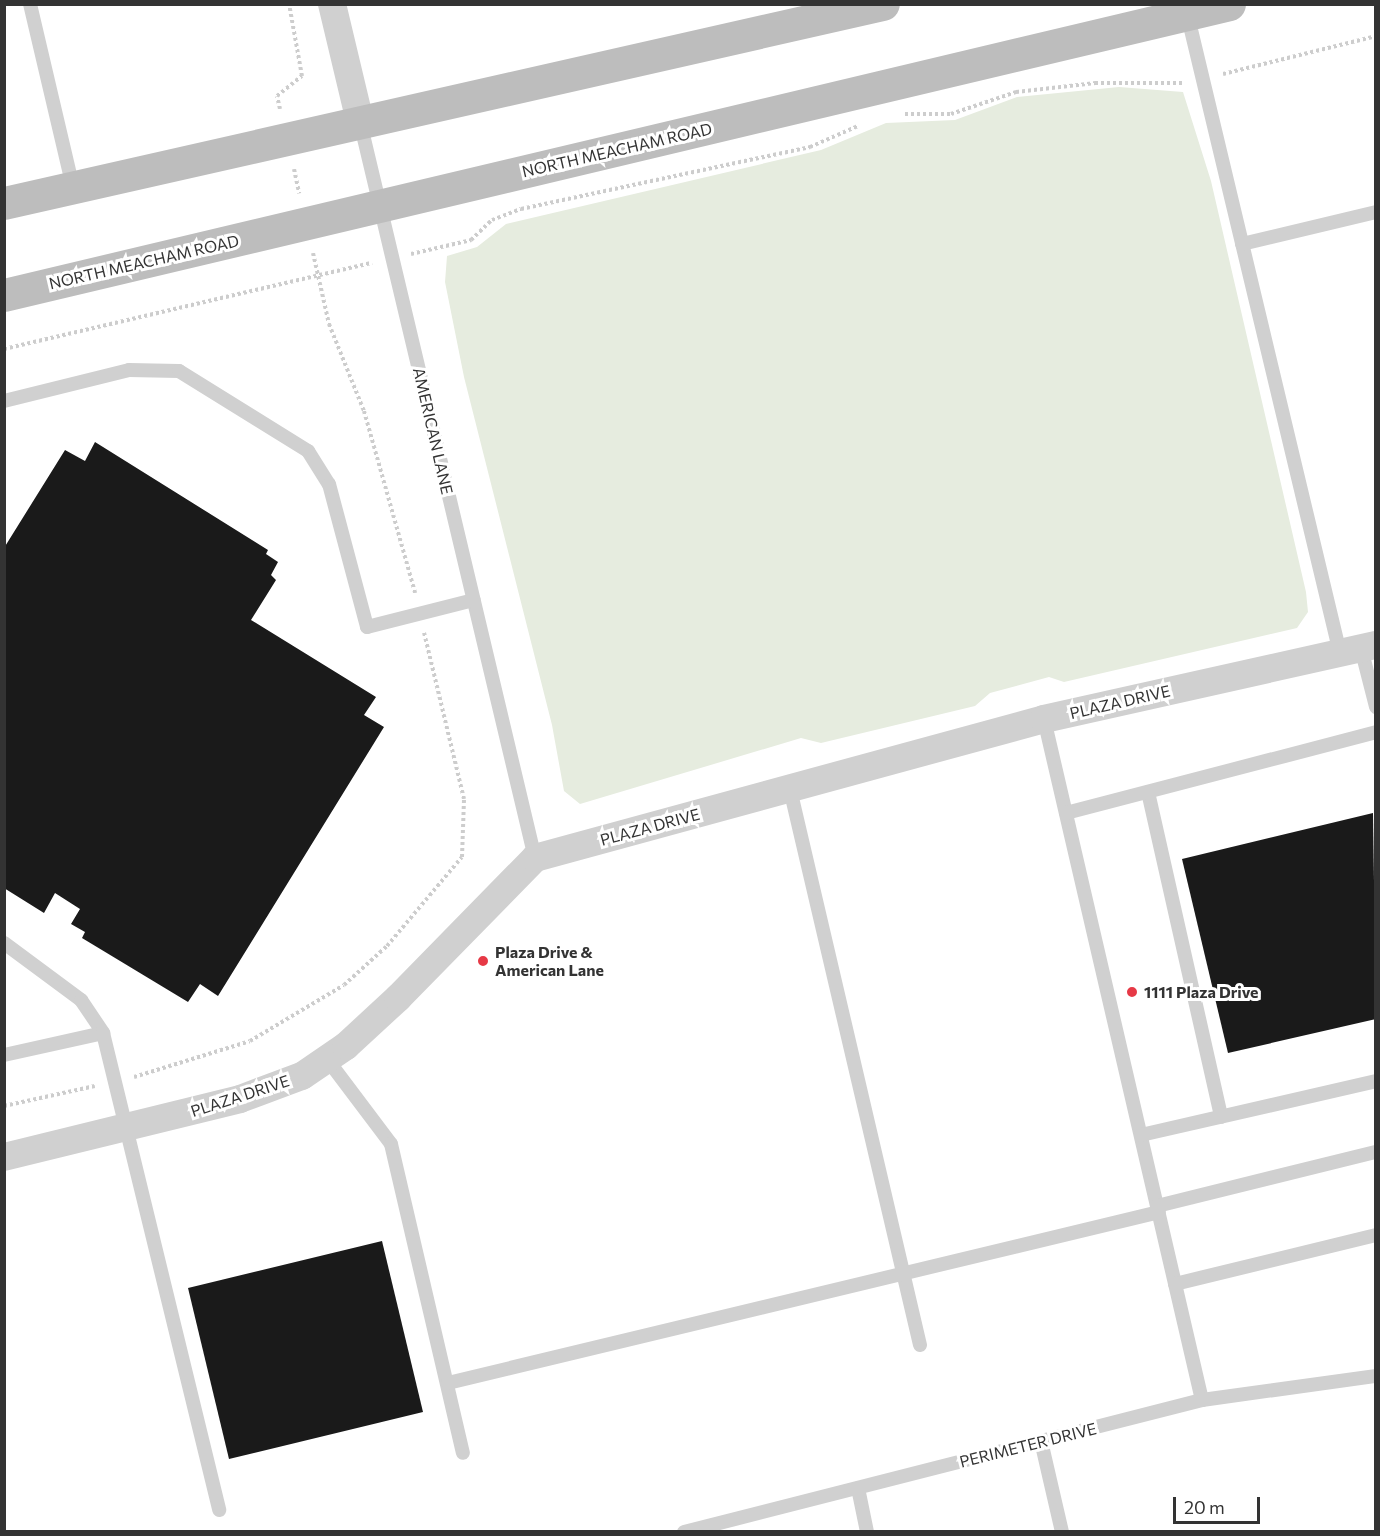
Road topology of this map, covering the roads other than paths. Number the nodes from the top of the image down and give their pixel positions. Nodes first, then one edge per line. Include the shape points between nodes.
1 (30, 4) edge
2 (332, 4) edge
3 (883, 4) edge
4 (1229, 4) edge
5 (1186, 9) edge
6 (834, 10) edge
7 (361, 126) junction
8 (73, 188) junction
9 (4, 203) edge
10 (380, 207) junction
11 (1376, 212) edge
12 (1242, 244) junction
13 (4, 294) edge
14 (4, 400) edge
15 (474, 600) junction
16 (1359, 649) edge
17 (1376, 707) edge
18 (1044, 719) junction
19 (1376, 732) edge
20 (790, 789) junction
21 (1148, 792) junction
22 (1066, 813) junction
23 (535, 858) junction
24 (4, 944) edge
25 (103, 1033) junction
26 (4, 1055) edge
27 (327, 1059) junction
28 (1376, 1081) edge
29 (1221, 1117) junction
30 (124, 1129) junction
31 (1141, 1135) junction
32 (1376, 1152) edge
33 (4, 1157) edge
34 (1158, 1209) junction
35 (1376, 1235) edge
36 (903, 1273) junction
37 (1175, 1284) junction
38 (920, 1345) dead end
39 (1376, 1376) edge
40 (448, 1383) junction
41 (1203, 1400) junction
42 (1041, 1441) junction
43 (463, 1453) dead end
44 (858, 1488) junction
45 (219, 1510) dead end
46 (684, 1532) edge
47 (867, 1532) edge
48 (1062, 1532) edge

1 - 8 lane
2 - 7 street, AMERICAN LANE
3 - 6 main road
4 - 5 main road, NORTH MEACHAM ROAD
5 - 10 main road, NORTH MEACHAM ROAD
5 - 12 lane
6 - 7 main road
7 - 8 main road
7 - 10 lane, AMERICAN LANE
8 - 9 main road
10 - 13 main road, NORTH MEACHAM ROAD
10 - 15 lane, AMERICAN LANE
11 - 12 lane
12 - 16 lane
14 - 15 lane via 129,370 179,371 308,452 329,483 367,627
15 - 23 lane, AMERICAN LANE
16 - 17 lane
16 - 18 street, PLAZA DRIVE
18 - 20 street, PLAZA DRIVE
18 - 22 lane
19 - 21 lane
20 - 23 street, PLAZA DRIVE
20 - 36 lane
21 - 22 lane
21 - 29 lane
22 - 31 lane
23 - 27 street, PLAZA DRIVE via 398,998
24 - 25 lane via 81,1000
25 - 26 lane
25 - 30 lane
27 - 30 street, PLAZA DRIVE via 302,1076 240,1100
27 - 40 lane via 391,1144
28 - 29 lane
29 - 31 lane
30 - 33 street, PLAZA DRIVE
30 - 45 lane
31 - 34 lane
32 - 34 lane
34 - 36 lane
34 - 37 lane
35 - 37 lane
36 - 38 lane
36 - 40 lane
37 - 41 lane
39 - 41 lane, PERIMETER DRIVE
40 - 43 lane
41 - 42 lane, PERIMETER DRIVE
42 - 44 lane, PERIMETER DRIVE
42 - 48 lane
44 - 46 lane, PERIMETER DRIVE
44 - 47 lane

